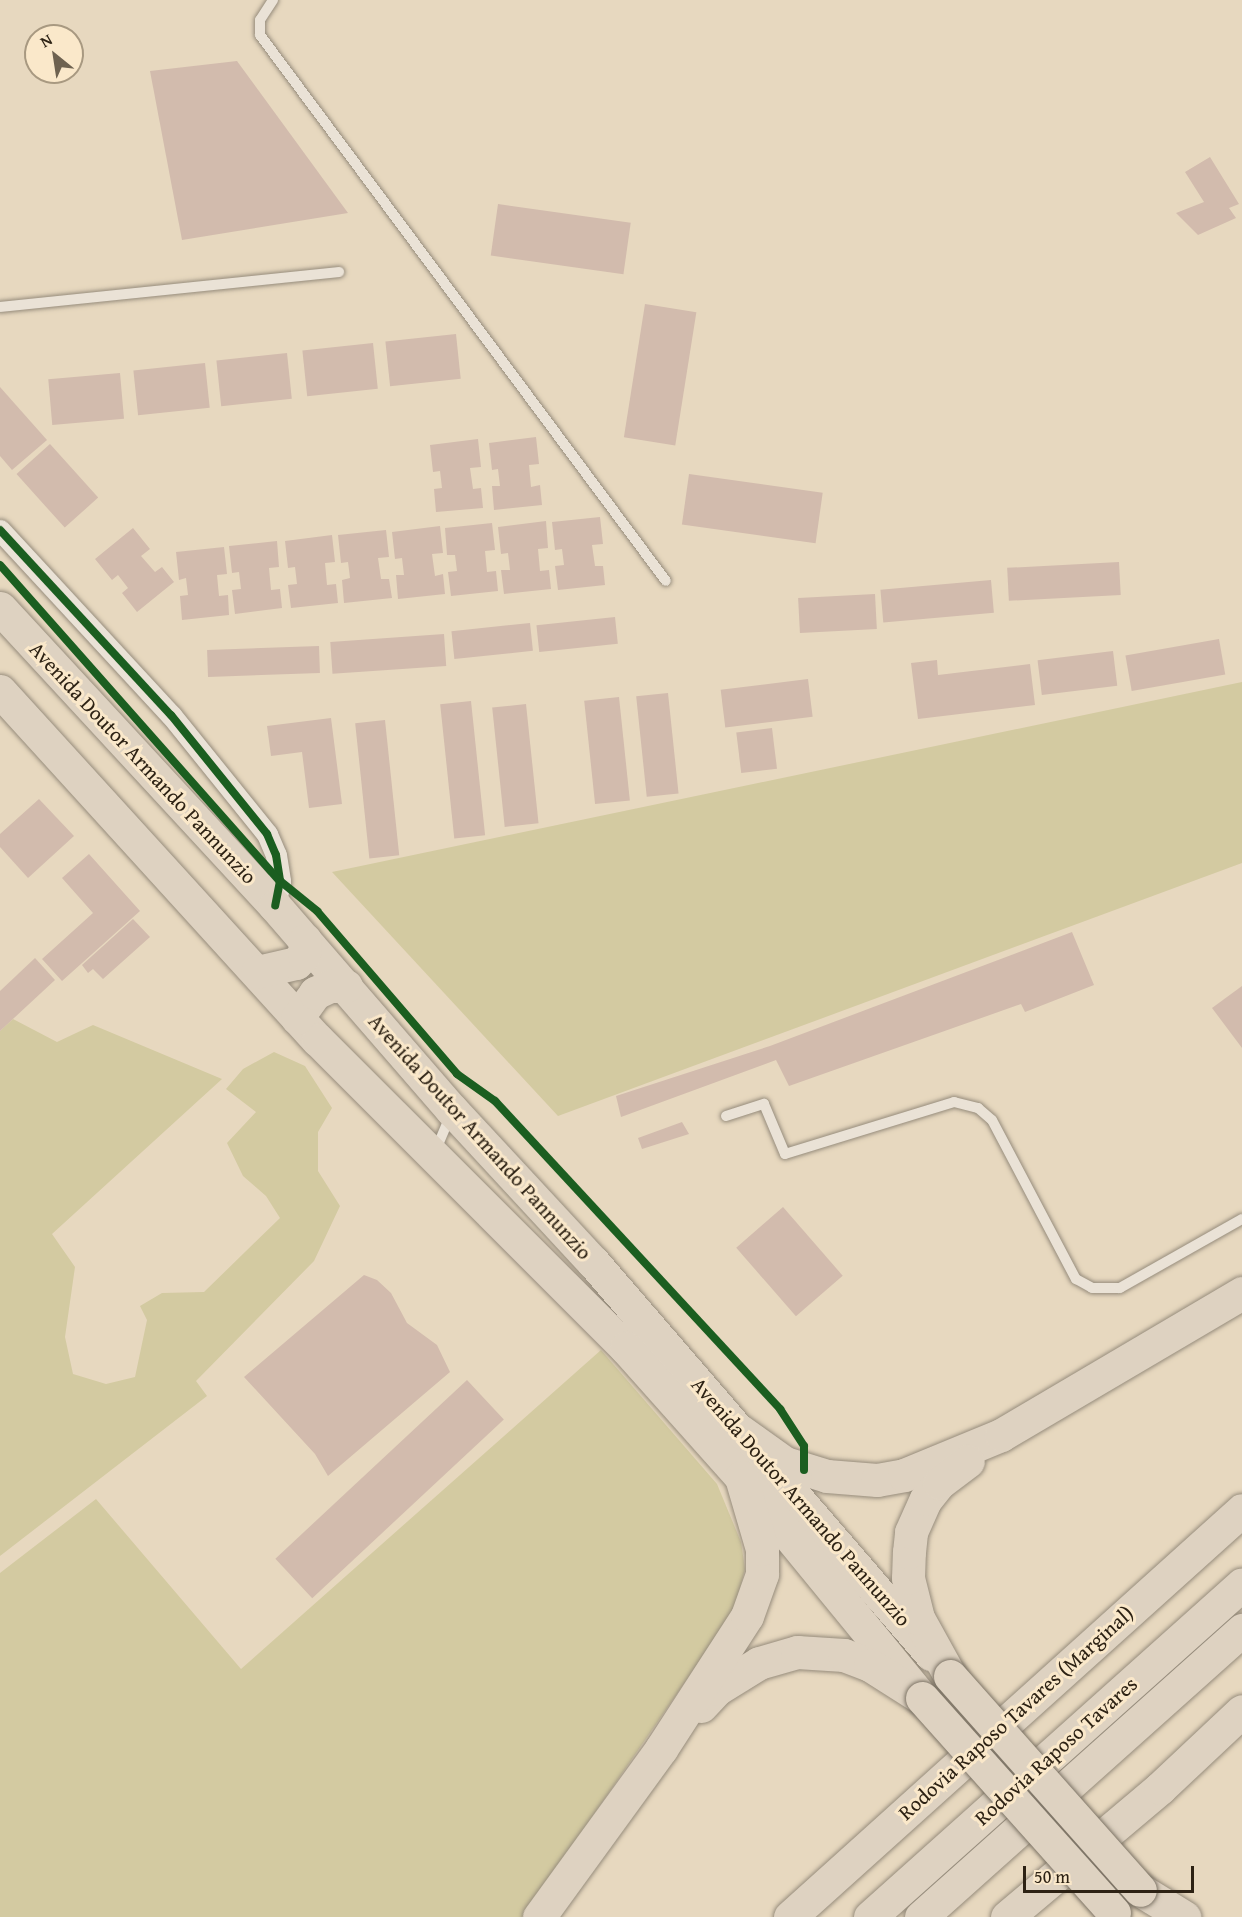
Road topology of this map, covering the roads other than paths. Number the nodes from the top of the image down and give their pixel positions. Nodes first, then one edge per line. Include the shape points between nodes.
1 (273, 0) edge
2 (339, 272) dead end
3 (0, 307) edge
4 (0, 530) edge
5 (666, 580) dead end
6 (0, 608) edge
7 (0, 691) edge
8 (0, 716) edge
9 (125, 830) junction
10 (275, 906) junction
11 (305, 939) junction
12 (257, 972) junction
13 (346, 986) junction
14 (297, 1018) junction
15 (452, 1110) junction
16 (726, 1116) dead end
17 (434, 1155) junction
18 (1242, 1219) edge
19 (1242, 1293) edge
20 (741, 1431) junction
21 (1001, 1435) junction
22 (741, 1477) junction
23 (1242, 1510) edge
24 (1242, 1584) edge
25 (1242, 1630) edge
26 (950, 1676) junction
27 (922, 1698) junction
28 (1242, 1711) edge
29 (661, 1749) junction
30 (1140, 1890) junction
31 (1116, 1916) edge
32 (539, 1917) edge
33 (790, 1917) edge
34 (870, 1917) edge
35 (921, 1917) edge
36 (1007, 1917) edge
37 (1165, 1917) edge
38 (1184, 1917) edge

1 - 5 lane via 260,20 261,35
2 - 3 lane
4 - 10 street via 171,715 267,834 280,880
6 - 10 main road, Avenida Doutor Armando Pannunzio
7 - 9 main road, Avenida Doutor Armando Pannunzio
8 - 9 street
9 - 12 main road, Avenida Doutor Armando Pannunzio
10 - 11 main road, Avenida Doutor Armando Pannunzio
11 - 12 main road via 304,955 296,963
11 - 13 main road, Avenida Doutor Armando Pannunzio
12 - 14 main road, Avenida Doutor Armando Pannunzio
13 - 14 main road via 330,986 315,993
13 - 15 main road, Avenida Doutor Armando Pannunzio
14 - 17 main road, Avenida Doutor Armando Pannunzio
15 - 17 lane
15 - 20 main road, Avenida Doutor Armando Pannunzio
16 - 18 lane via 764,1104 785,1154 954,1102 978,1108 992,1120 1076,1279 1092,1288 1120,1288
17 - 22 main road, Avenida Doutor Armando Pannunzio via 626,1348
19 - 21 main road
20 - 21 main road via 778,1458 804,1470 877,1480 904,1475
20 - 26 main road, Avenida Doutor Armando Pannunzio
21 - 26 main road via 939,1483 926,1499 911,1532 912,1600
22 - 27 main road, Avenida Doutor Armando Pannunzio
22 - 29 main road via 759,1529 762,1575 747,1616
23 - 33 main road, Rodovia Raposo Tavares (Marginal)
24 - 34 main road, Rodovia Raposo Tavares
25 - 35 main road, Rodovia Raposo Tavares
26 - 30 main road, bridge
27 - 29 main road via 894,1677 853,1658 797,1652 759,1663 717,1689
27 - 31 main road, bridge
28 - 36 main road via 1161,1788
29 - 32 main road
30 - 37 main road
30 - 38 main road

